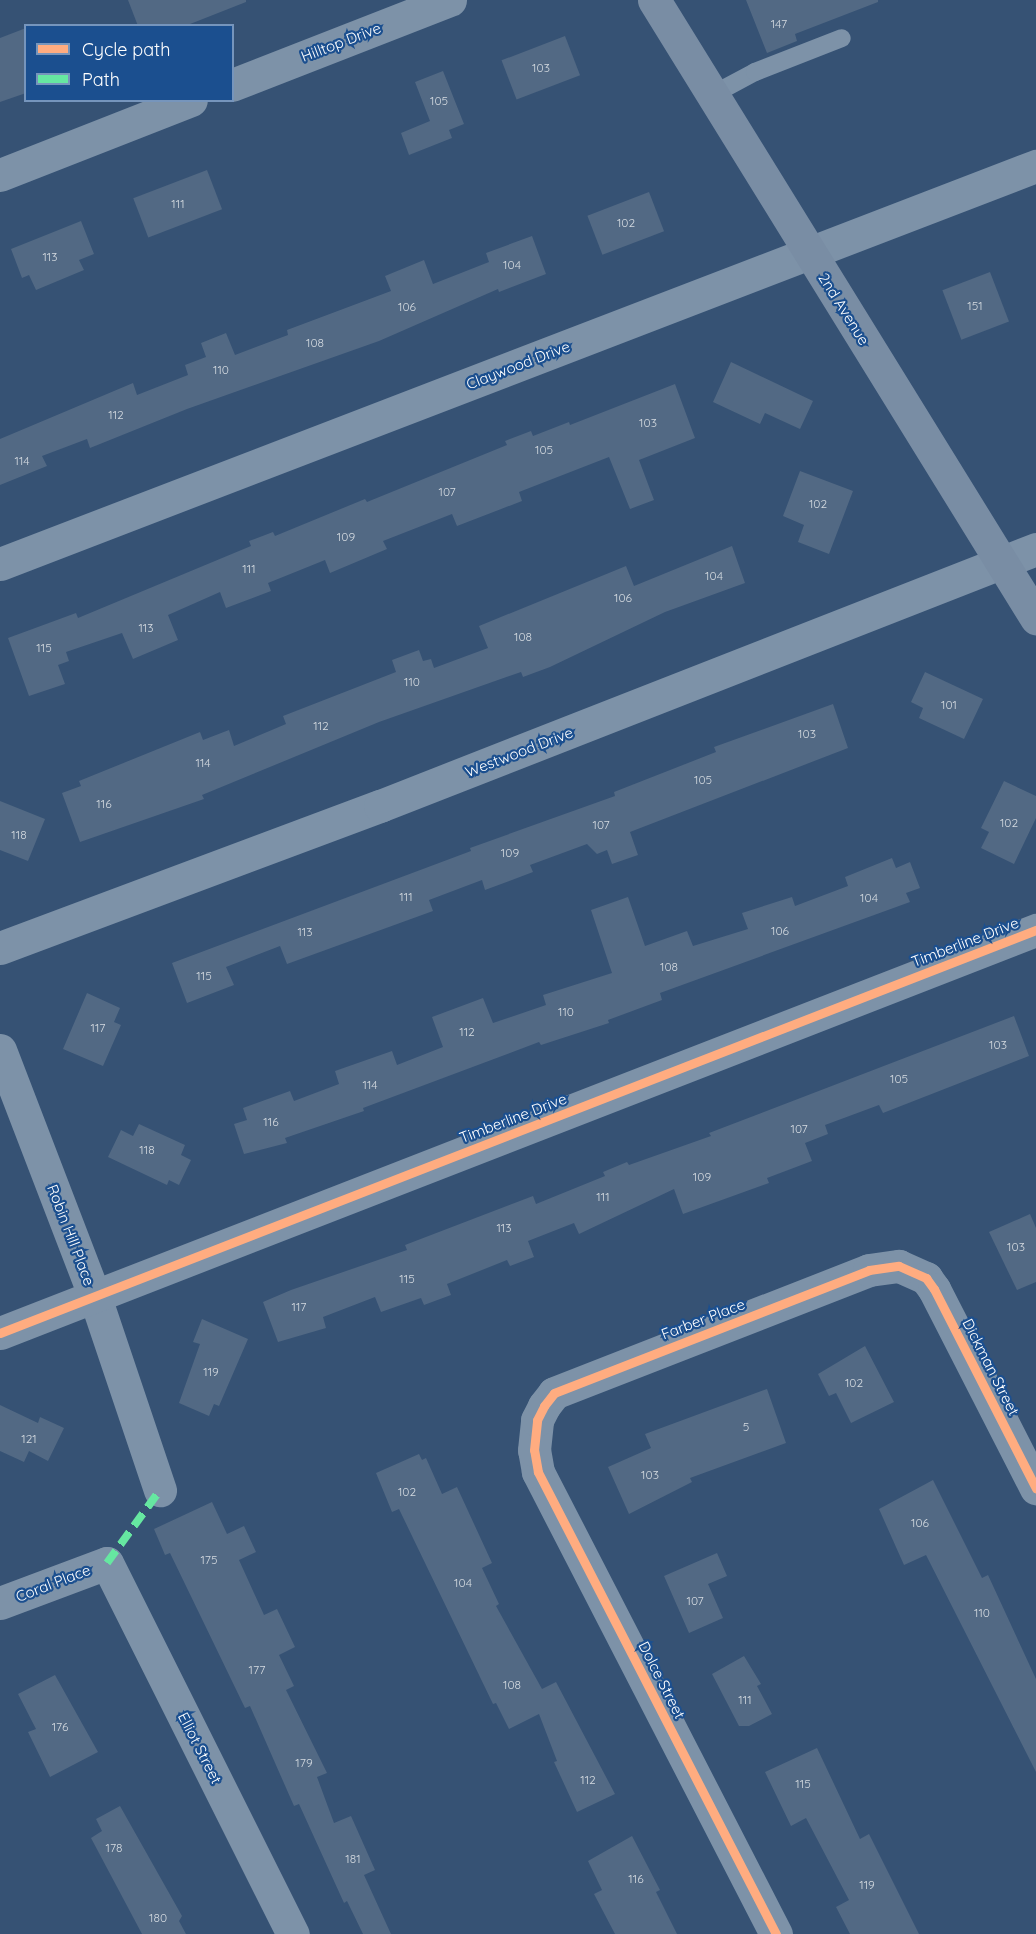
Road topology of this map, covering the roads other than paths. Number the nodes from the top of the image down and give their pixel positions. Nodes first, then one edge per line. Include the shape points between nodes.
1 (450, 0) edge
2 (654, 0) edge
3 (842, 38) dead end
4 (234, 84) edge
5 (712, 95) junction
6 (186, 102) edge
7 (1036, 166) edge
8 (0, 175) edge
9 (810, 253) junction
10 (1036, 549) edge
11 (1001, 562) junction
12 (0, 564) edge
13 (1036, 618) edge
14 (1036, 930) edge
15 (0, 948) edge
16 (0, 1050) edge
17 (910, 1270) joint
18 (95, 1297) junction
19 (0, 1334) edge
20 (535, 1436) joint
21 (1036, 1488) edge
22 (160, 1490) dead end
23 (106, 1563) joint
24 (0, 1603) edge
25 (293, 1934) edge
26 (776, 1934) edge

1 - 4 street, Hilltop Drive
2 - 5 street, 2nd Avenue
3 - 5 lane via 755,72
5 - 9 street, 2nd Avenue
6 - 8 street
7 - 9 street, Claywood Drive
9 - 11 street, 2nd Avenue
9 - 12 street, Claywood Drive
10 - 11 street, Westwood Drive
11 - 13 street, 2nd Avenue
11 - 15 street, Westwood Drive via 391,801
14 - 18 street, Timberline Drive
16 - 18 street, Robin Hill Place
17 - 20 street, Farber Place via 892,1265 869,1270 554,1393 537,1420
17 - 21 street, Dickman Street via 934,1288
18 - 19 street, Timberline Drive
18 - 22 street, Robin Hill Place
20 - 26 street, Dolce Street via 538,1473
23 - 24 street, Coral Place
23 - 25 street, Elliot Street

